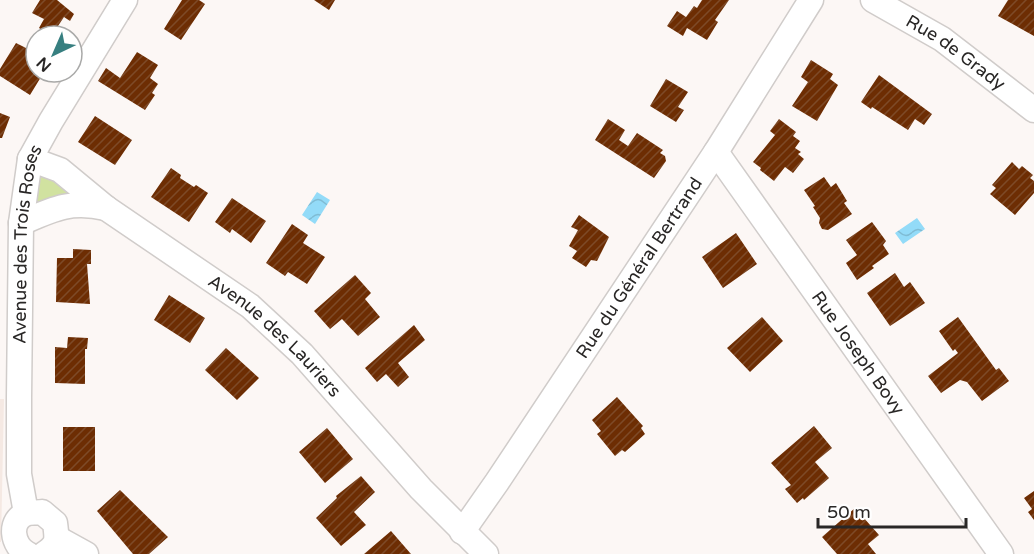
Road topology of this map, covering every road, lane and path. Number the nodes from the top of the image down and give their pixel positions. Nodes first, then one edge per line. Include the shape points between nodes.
1 (125, 0) edge
2 (811, 0) edge
3 (873, 0) edge
4 (1034, 110) edge
5 (716, 152) junction
6 (30, 159) junction
7 (106, 208) junction
8 (21, 223) junction
9 (26, 513) junction
10 (462, 532) junction
11 (34, 550) edge
12 (86, 554) edge
13 (486, 554) edge
14 (1001, 554) edge

1 - 6 street, Avenue des Trois Roses
2 - 5 street, Rue du Général Bertrand
3 - 4 street, Rue de Grady via 942,39
5 - 10 street, Rue du Général Bertrand
5 - 14 street, Rue Joseph Bovy
6 - 7 street, Avenue des Lauriers via 60,170
6 - 8 street, Avenue des Trois Roses
7 - 8 street via 73,204
7 - 10 street, Avenue des Lauriers via 250,306 302,354
8 - 9 street, Avenue des Trois Roses via 19,474
9 - 11 street via 17,521 15,542
9 - 11 street via 42,512 55,523
10 - 13 street, Avenue des Lauriers
11 - 12 street

